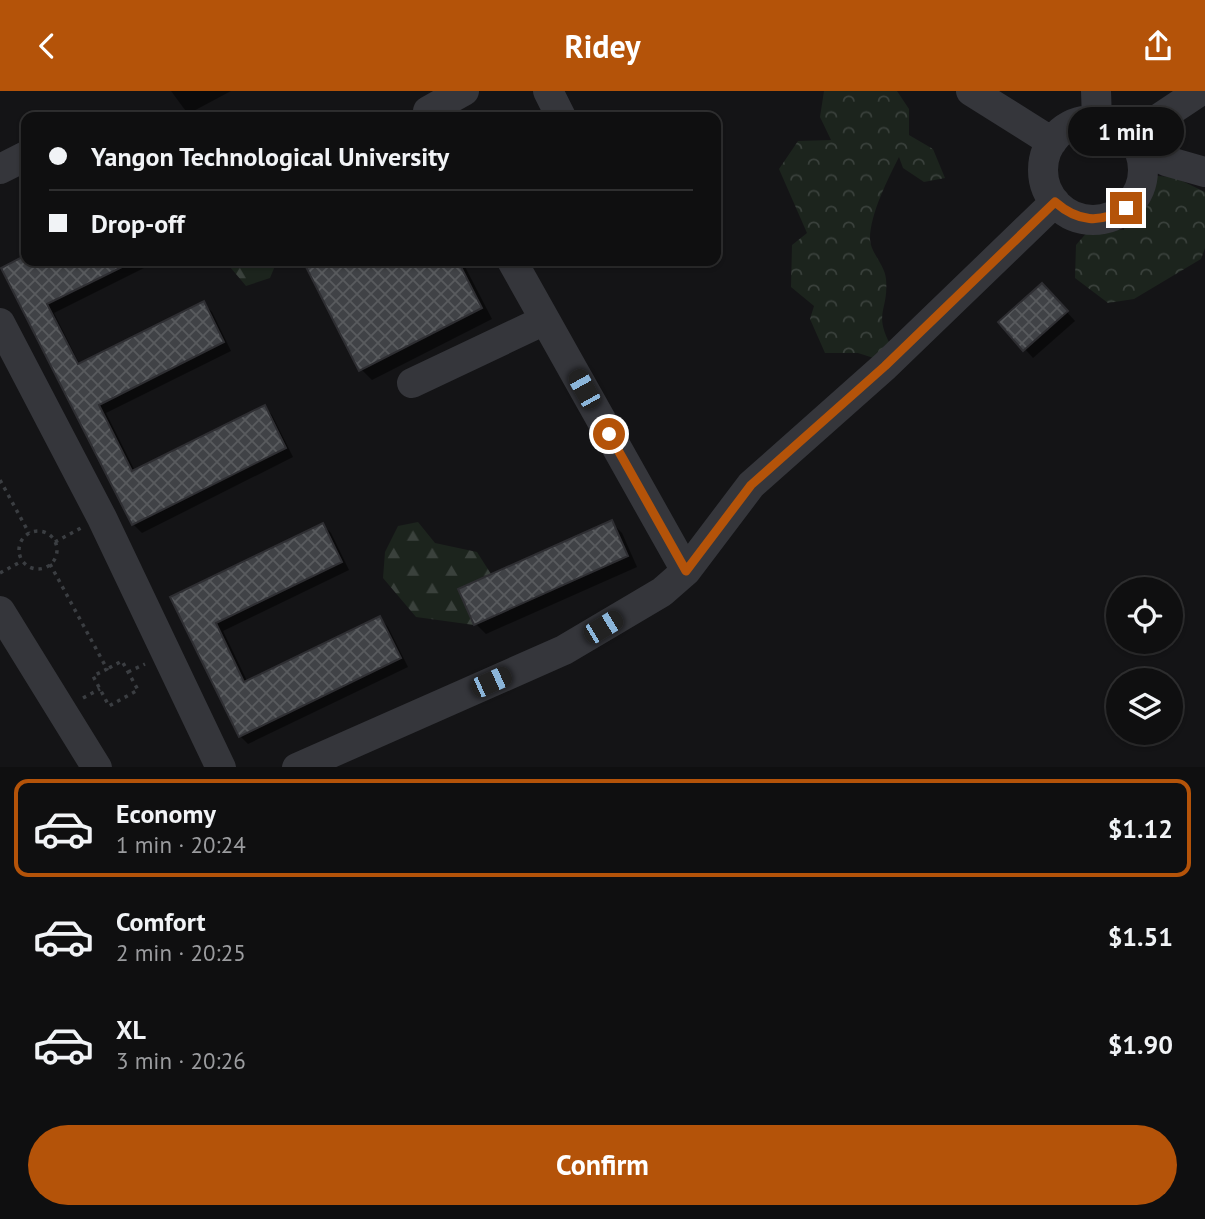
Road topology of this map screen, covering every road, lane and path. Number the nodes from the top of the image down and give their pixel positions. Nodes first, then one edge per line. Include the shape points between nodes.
1 (464, 91) edge
2 (548, 91) edge
3 (971, 91) edge
4 (1200, 91) edge
5 (426, 106) edge
6 (1097, 106) edge
7 (558, 112) edge
8 (1052, 142) junction
9 (1135, 143) junction
10 (21, 158) edge
11 (0, 169) edge
12 (1205, 172) edge
13 (1055, 202) junction
14 (515, 266) edge
15 (545, 320) junction
16 (0, 323) edge
17 (412, 383) dead end
18 (0, 480) edge
19 (29, 533) junction
20 (22, 561) junction
21 (50, 564) junction
22 (686, 571) junction
23 (0, 573) edge
24 (0, 611) edge
25 (107, 669) junction
26 (206, 753) edge
27 (96, 767) edge
28 (220, 767) edge
29 (299, 767) edge

1 - 5 lane
2 - 7 lane
3 - 8 lane
4 - 9 lane
6 - 8 lane
6 - 9 lane
8 - 13 lane via 1043,166
9 - 12 lane via 1166,161
9 - 13 lane via 1143,160 1141,187 1126,208 1089,220
10 - 11 lane
13 - 22 lane via 885,366 751,485
14 - 15 lane
15 - 17 lane
15 - 22 lane
16 - 26 lane via 108,530
18 - 19 path
19 - 20 path via 20,542
19 - 21 path via 41,531 52,537 57,548
20 - 21 path via 38,569
20 - 23 path
21 - 25 path
22 - 29 lane via 662,592 564,649
24 - 27 lane
25 - 25 path via 93,676 109,706 138,689 122,661
26 - 28 lane

